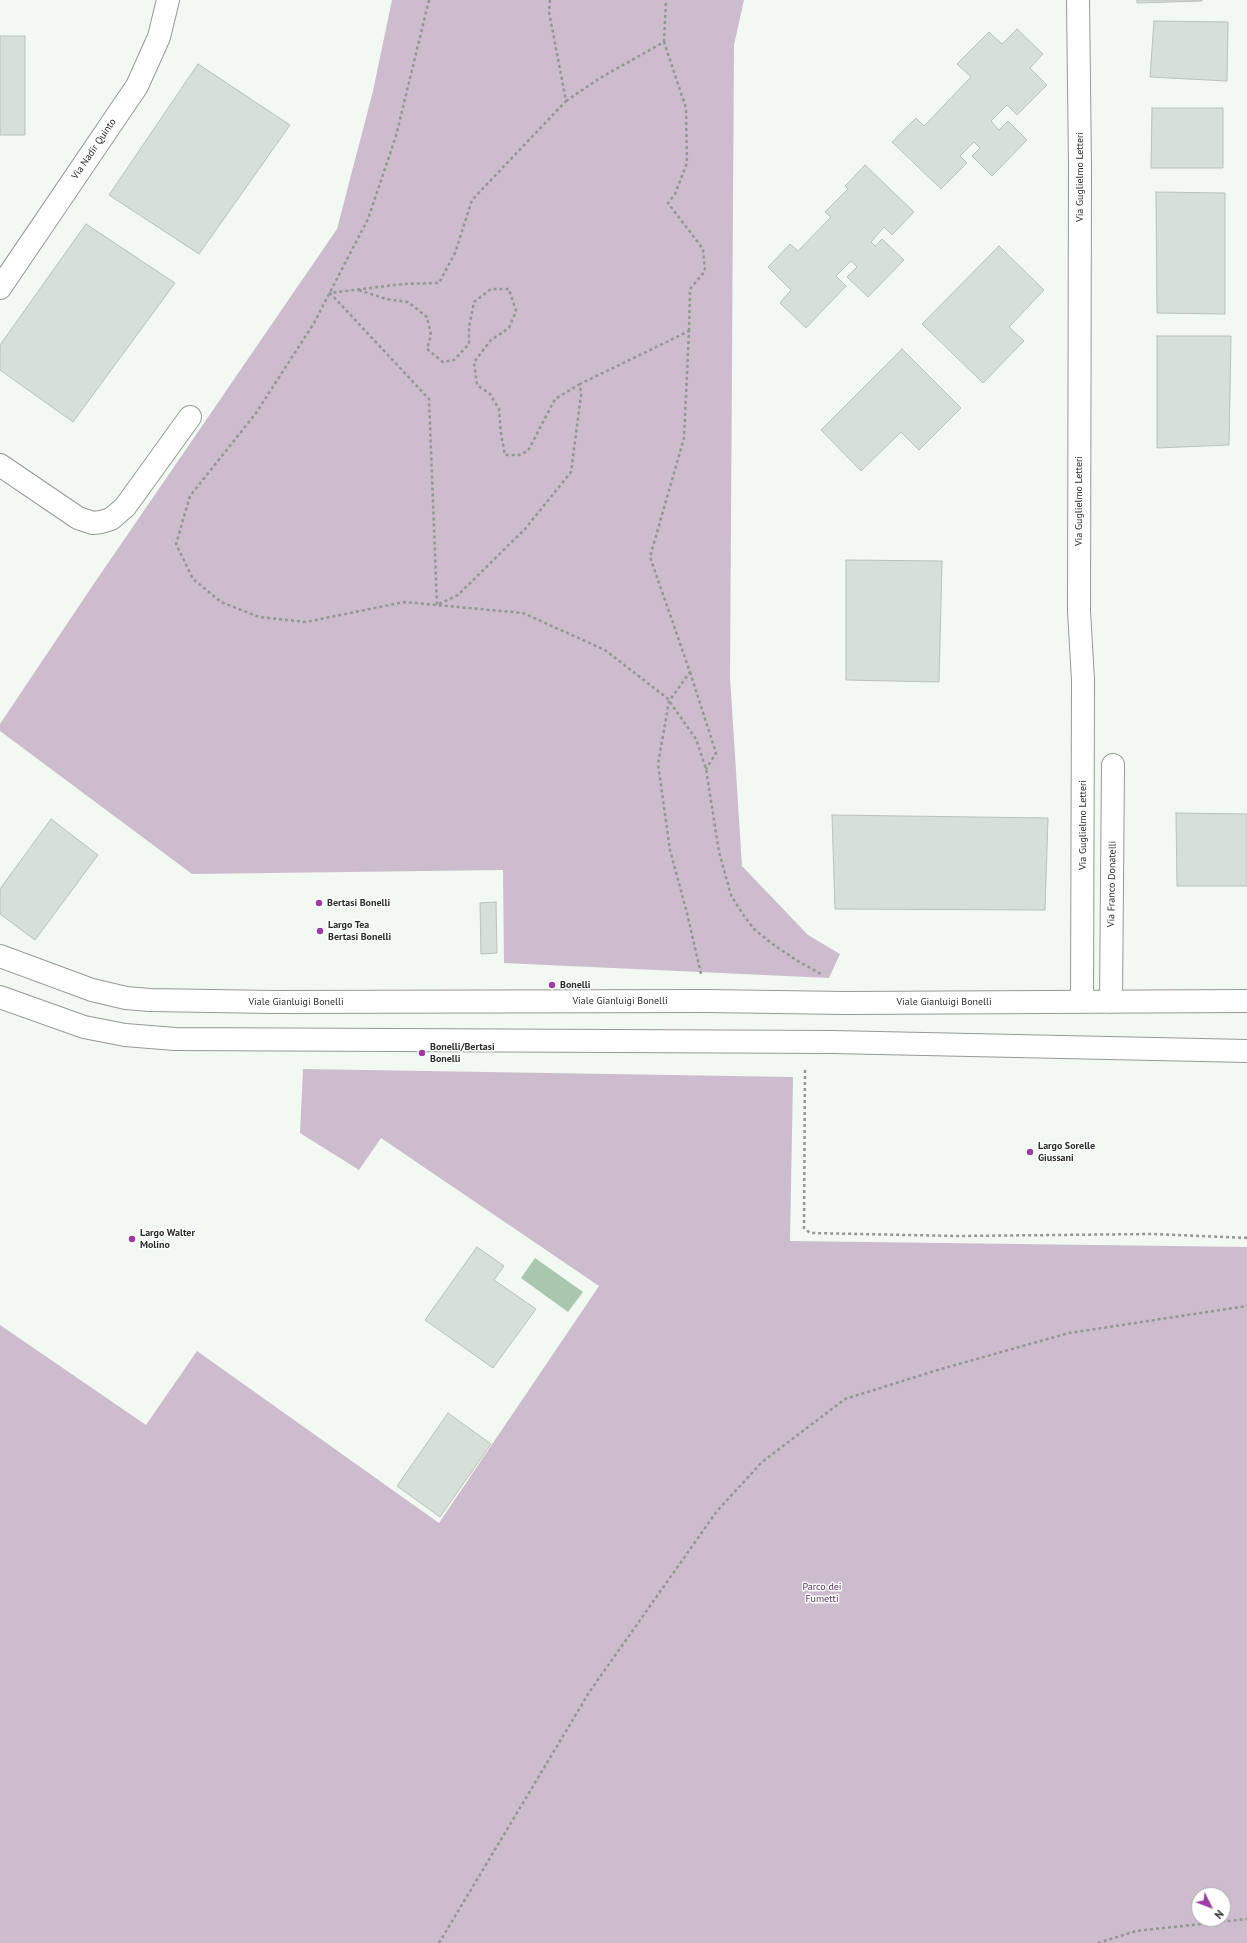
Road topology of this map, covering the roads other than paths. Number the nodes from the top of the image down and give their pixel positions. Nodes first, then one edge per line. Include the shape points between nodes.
1 (168, 0) edge
2 (1078, 0) edge
3 (0, 288) edge
4 (190, 417) dead end
5 (0, 465) edge
6 (1113, 765) dead end
7 (0, 956) edge
8 (0, 997) edge
9 (1247, 1001) edge
10 (1082, 1002) junction
11 (1111, 1002) junction
12 (1247, 1051) edge

1 - 3 street, Via Nadir Quinto via 159,37 137,86
2 - 10 street, Via Guglielmo Letteri via 1079,611 1083,680
4 - 5 street via 125,507 101,522 93,523 78,518
6 - 11 street, Via Franco Donatelli
7 - 10 street, Viale Gianluigi Bonelli via 92,990 126,998 150,1000
8 - 12 street via 84,1027 181,1039 832,1042
9 - 11 street, Viale Gianluigi Bonelli
10 - 11 street, Viale Gianluigi Bonelli

